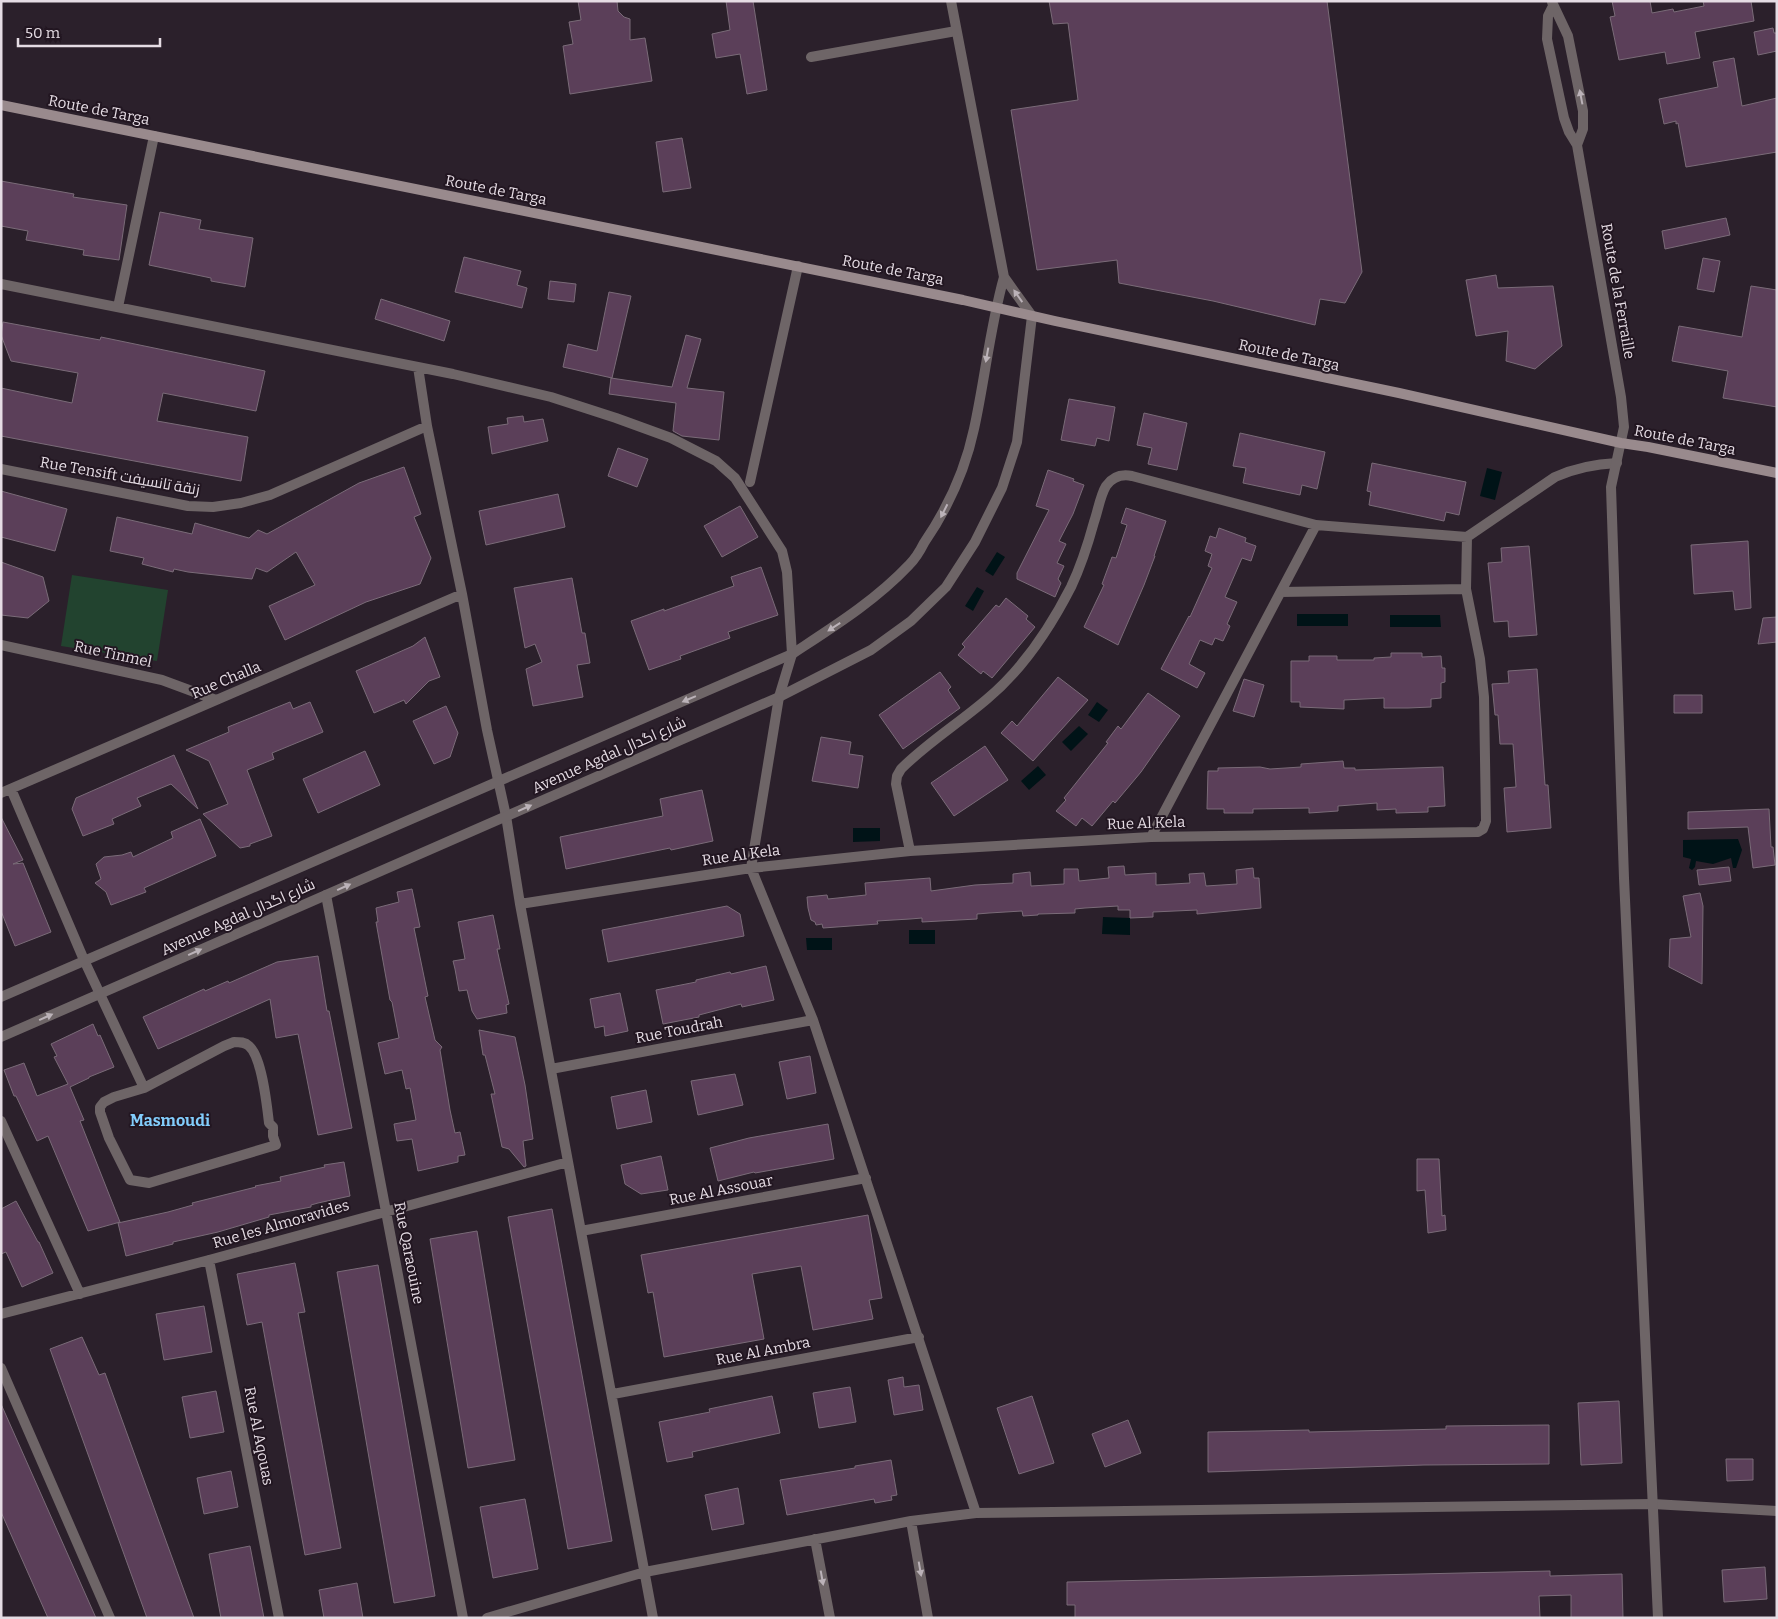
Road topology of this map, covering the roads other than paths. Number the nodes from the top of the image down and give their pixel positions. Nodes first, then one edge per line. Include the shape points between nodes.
1 (951, 1) edge
2 (1552, 3) edge
3 (956, 31) junction
4 (811, 57) dead end
5 (1, 105) edge
6 (154, 136) junction
7 (1577, 144) junction
8 (798, 266) junction
9 (1004, 277) junction
10 (1, 284) edge
11 (118, 307) junction
12 (996, 307) junction
13 (1032, 316) junction
14 (418, 367) junction
15 (428, 426) junction
16 (1621, 443) junction
17 (1617, 463) junction
18 (1, 469) edge
19 (1777, 473) edge
20 (750, 482) dead end
21 (1316, 525) junction
22 (1468, 538) junction
23 (1466, 589) junction
24 (1281, 592) junction
25 (462, 594) junction
26 (1, 645) edge
27 (792, 654) junction
28 (779, 697) junction
29 (216, 700) junction
30 (498, 782) junction
31 (6, 791) edge
32 (506, 816) junction
33 (1151, 837) junction
34 (910, 851) junction
35 (751, 868) junction
36 (326, 895) junction
37 (520, 904) junction
38 (84, 960) junction
39 (100, 993) junction
40 (1, 996) edge
41 (813, 1020) junction
42 (1, 1036) edge
43 (551, 1069) junction
44 (144, 1088) junction
45 (1, 1121) edge
46 (568, 1162) junction
47 (866, 1178) junction
48 (386, 1210) junction
49 (581, 1231) junction
50 (209, 1260) junction
51 (80, 1294) junction
52 (1, 1314) edge
53 (919, 1337) junction
54 (1, 1368) edge
55 (612, 1394) junction
56 (1653, 1504) junction
57 (1777, 1511) edge
58 (976, 1513) junction
59 (911, 1520) junction
60 (815, 1539) junction
61 (645, 1572) junction
62 (110, 1618) edge
63 (279, 1618) edge
64 (463, 1618) edge
65 (487, 1618) edge
66 (653, 1618) edge
67 (830, 1618) edge
68 (928, 1618) edge
69 (1658, 1618) edge

1 - 3 street
2 - 7 street, Route de la Ferraille via 1547,39 1564,118
7 -> 2 street, Route de la Ferraille via 1583,129 1583,111 1568,36
3 - 4 street
3 - 9 street
5 - 6 main road, Route de Targa
6 - 8 main road, Route de Targa
6 - 11 street
7 - 16 street, Route de la Ferraille via 1622,397 1624,426
8 - 12 main road, Route de Targa
8 - 20 street
9 - 12 street, Avenue Agdal شارع اگدال
13 -> 9 street
10 - 11 street
11 - 14 street
12 - 13 main road, Route de Targa
12 -> 27 street, Avenue Agdal شارع اگدال via 974,430 960,479 937,524 911,564 878,596
13 - 16 main road, Route de Targa
13 - 28 street, Avenue Agdal شارع اگدال via 1017,442 1002,488 946,587 911,621 872,650
14 - 15 street
14 - 27 street via 551,397 671,438 716,461 741,486 782,551 787,572
15 - 18 street, Rue Tensift زنقة تانسيفت via 270,495 213,507 188,506
15 - 25 street
16 - 17 street, Route de la Ferraille
16 - 19 main road, Route de Targa
17 - 22 street via 1594,464 1554,477
17 - 56 street, Route de la Ferraille via 1611,487 1623,869
21 - 22 street
21 - 24 street
21 - 34 street via 1125,474 1115,477 1106,486 1085,554 1071,586 1026,657 988,699 900,769 896,784
22 - 23 street, Rue Al Kela
23 - 24 street
23 - 33 street, Rue Al Kela via 1484,697 1486,821 1483,829 1478,832
24 - 33 street
25 - 29 street, Rue Challa
25 - 30 street
26 - 29 street, Rue Tinmel via 162,680
27 - 28 street
27 -> 30 street, Avenue Agdal شارع اگدال
32 -> 28 street, Avenue Agdal شارع اگدال
28 - 35 street
29 - 31 street, Rue Challa
30 - 32 street
30 - 38 street, Avenue Agdal شارع اگدال
31 - 38 street
36 -> 32 street, Avenue Agdal شارع اگدال
32 - 37 street
33 - 34 street, Rue Al Kela
34 - 35 street, Rue Al Kela
35 - 37 street, Rue Al Kela
35 - 41 street
39 -> 36 street, Avenue Agdal شارع اگدال
36 - 48 street, Rue Qaraouine
37 - 43 street
38 - 39 street
38 - 40 street, Avenue Agdal شارع اگدال
42 -> 39 street, Avenue Agdal شارع اگدال
39 - 44 street
41 - 43 street, Rue Toudrah
41 - 47 street
43 - 46 street
44 - 44 street via 114,1097 100,1107 109,1138 130,1180 149,1183 276,1145 253,1050 243,1042 224,1046
45 - 51 street
46 - 48 street, Rue les Almoravides
46 - 49 street
47 - 49 street, Rue Al Assouar
47 - 53 street
48 - 50 street, Rue les Almoravides
48 - 64 street, Rue Qaraouine
49 - 55 street
50 - 51 street, Rue les Almoravides
50 - 63 street, Rue Al Aqouas
51 - 52 street, Rue les Almoravides
53 - 55 street, Rue Al Ambra
53 - 58 street
54 - 62 street
55 - 61 street
56 - 57 street
56 - 58 street
56 - 69 street, Route de la Ferraille
58 - 59 street
59 - 60 street
59 -> 68 street
60 - 61 street
60 -> 67 street
61 - 65 street
61 - 66 street

